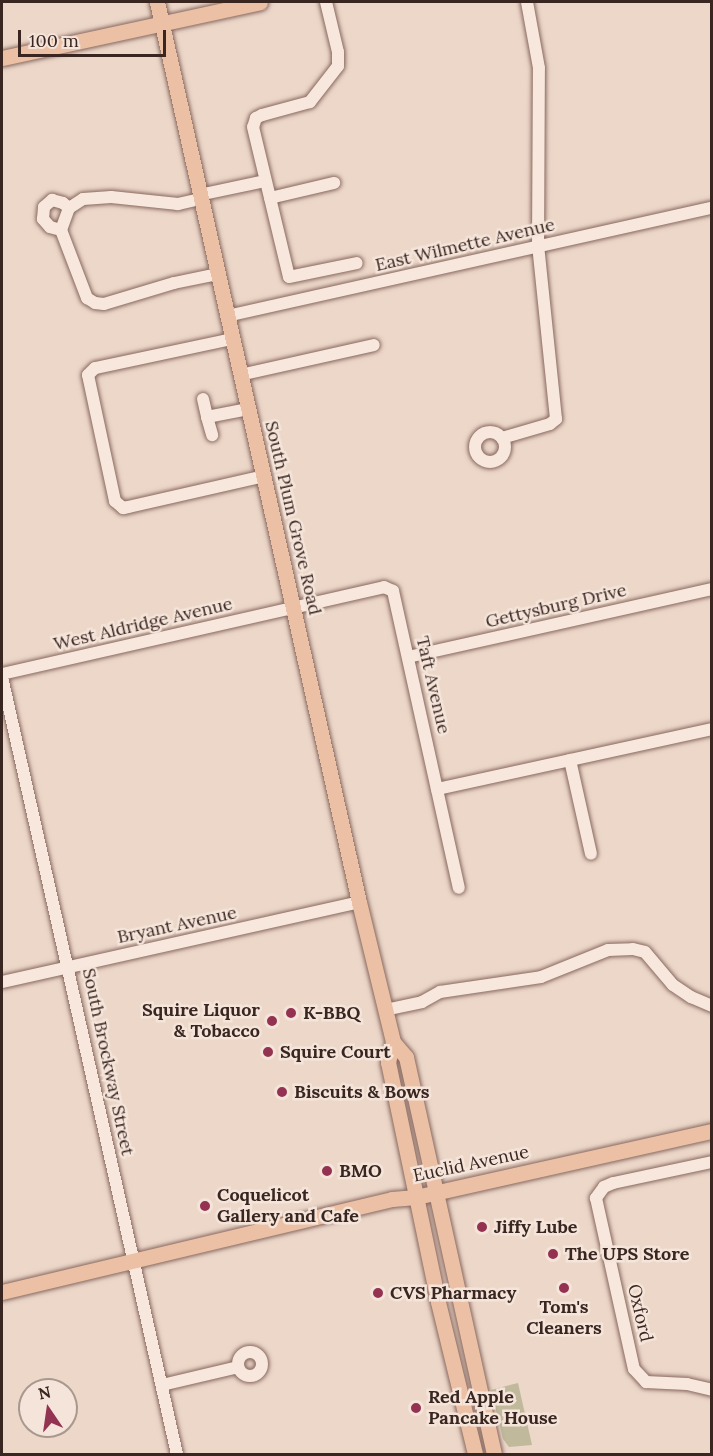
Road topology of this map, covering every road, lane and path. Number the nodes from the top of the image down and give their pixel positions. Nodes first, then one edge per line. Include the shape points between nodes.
1 (157, 2) edge
2 (260, 2) edge
3 (326, 2) edge
4 (527, 2) edge
5 (162, 22) junction
6 (2, 58) edge
7 (265, 181) junction
8 (334, 183) dead end
9 (200, 197) junction
10 (270, 198) junction
11 (69, 208) junction
12 (711, 208) edge
13 (61, 230) junction
14 (538, 246) junction
15 (357, 263) dead end
16 (217, 274) junction
17 (227, 316) junction
18 (232, 339) junction
19 (374, 345) dead end
20 (240, 375) junction
21 (203, 399) dead end
22 (248, 409) junction
23 (207, 417) junction
24 (212, 435) dead end
25 (502, 438) dead end
26 (264, 476) junction
27 (711, 590) edge
28 (293, 608) junction
29 (408, 657) junction
30 (2, 676) edge
31 (710, 729) edge
32 (711, 742) edge
33 (570, 760) junction
34 (438, 789) junction
35 (591, 854) dead end
36 (459, 888) dead end
37 (359, 902) junction
38 (68, 967) junction
39 (2, 982) edge
40 (711, 1006) edge
41 (385, 1010) junction
42 (393, 1042) junction
43 (711, 1131) edge
44 (711, 1162) edge
45 (437, 1192) junction
46 (416, 1197) junction
47 (133, 1259) junction
48 (2, 1292) edge
49 (238, 1367) dead end
50 (162, 1385) junction
51 (711, 1390) edge
52 (177, 1455) edge
53 (475, 1455) edge
54 (494, 1455) edge

1 - 5 main road, South Plum Grove Road
2 - 5 main road
3 - 7 street via 339,66 306,105 253,122
4 - 14 street via 539,68
5 - 6 main road
5 - 9 main road, South Plum Grove Road
7 - 9 street
7 - 10 street
8 - 10 street
9 - 11 street via 178,204 111,197 83,199
9 - 16 main road, South Plum Grove Road
10 - 15 street via 289,277
11 - 13 street
11 - 13 street via 52,200 44,207 43,219
12 - 14 street, East Wilmette Avenue
13 - 16 street via 87,298 94,303 104,304
14 - 17 street, East Wilmette Avenue
14 - 25 street via 556,419
16 - 17 main road, South Plum Grove Road
17 - 18 main road, South Plum Grove Road
18 - 20 main road, South Plum Grove Road
18 - 26 street via 95,369 87,375 115,501 123,508
19 - 20 street
20 - 22 main road, South Plum Grove Road
21 - 23 street
22 - 23 street
22 - 26 main road, South Plum Grove Road
23 - 24 street
26 - 28 main road, South Plum Grove Road
27 - 29 street, Gettysburg Drive
28 - 29 street, Taft Avenue via 384,587 393,591
28 - 30 street, West Aldridge Avenue
28 - 37 main road, South Plum Grove Road
29 - 34 street, Taft Avenue
30 - 38 street, South Brockway Street
31 - 32 street
31 - 33 street
33 - 34 street
33 - 35 street
34 - 36 street, Taft Avenue
37 - 38 street, Bryant Avenue
37 - 41 main road, South Plum Grove Road
38 - 39 street, Bryant Avenue
38 - 47 street, South Brockway Street
40 - 41 street via 674,985 645,952 633,949 608,950 541,977 440,992 422,1002
41 - 42 main road, South Plum Grove Road
42 - 45 main road, South Plum Grove Road via 406,1057
42 - 46 main road, South Plum Grove Road via 388,1062
43 - 45 main road, Euclid Avenue
44 - 51 street, Oxford via 613,1183 604,1186 596,1198 634,1369 645,1382 687,1384
45 - 46 main road, Euclid Avenue
45 - 54 main road, South Plum Grove Road
46 - 47 main road, Euclid Avenue
46 - 53 main road, South Plum Grove Road
47 - 48 main road, Euclid Avenue
47 - 50 street, South Brockway Street
49 - 50 street
50 - 52 street, South Brockway Street

